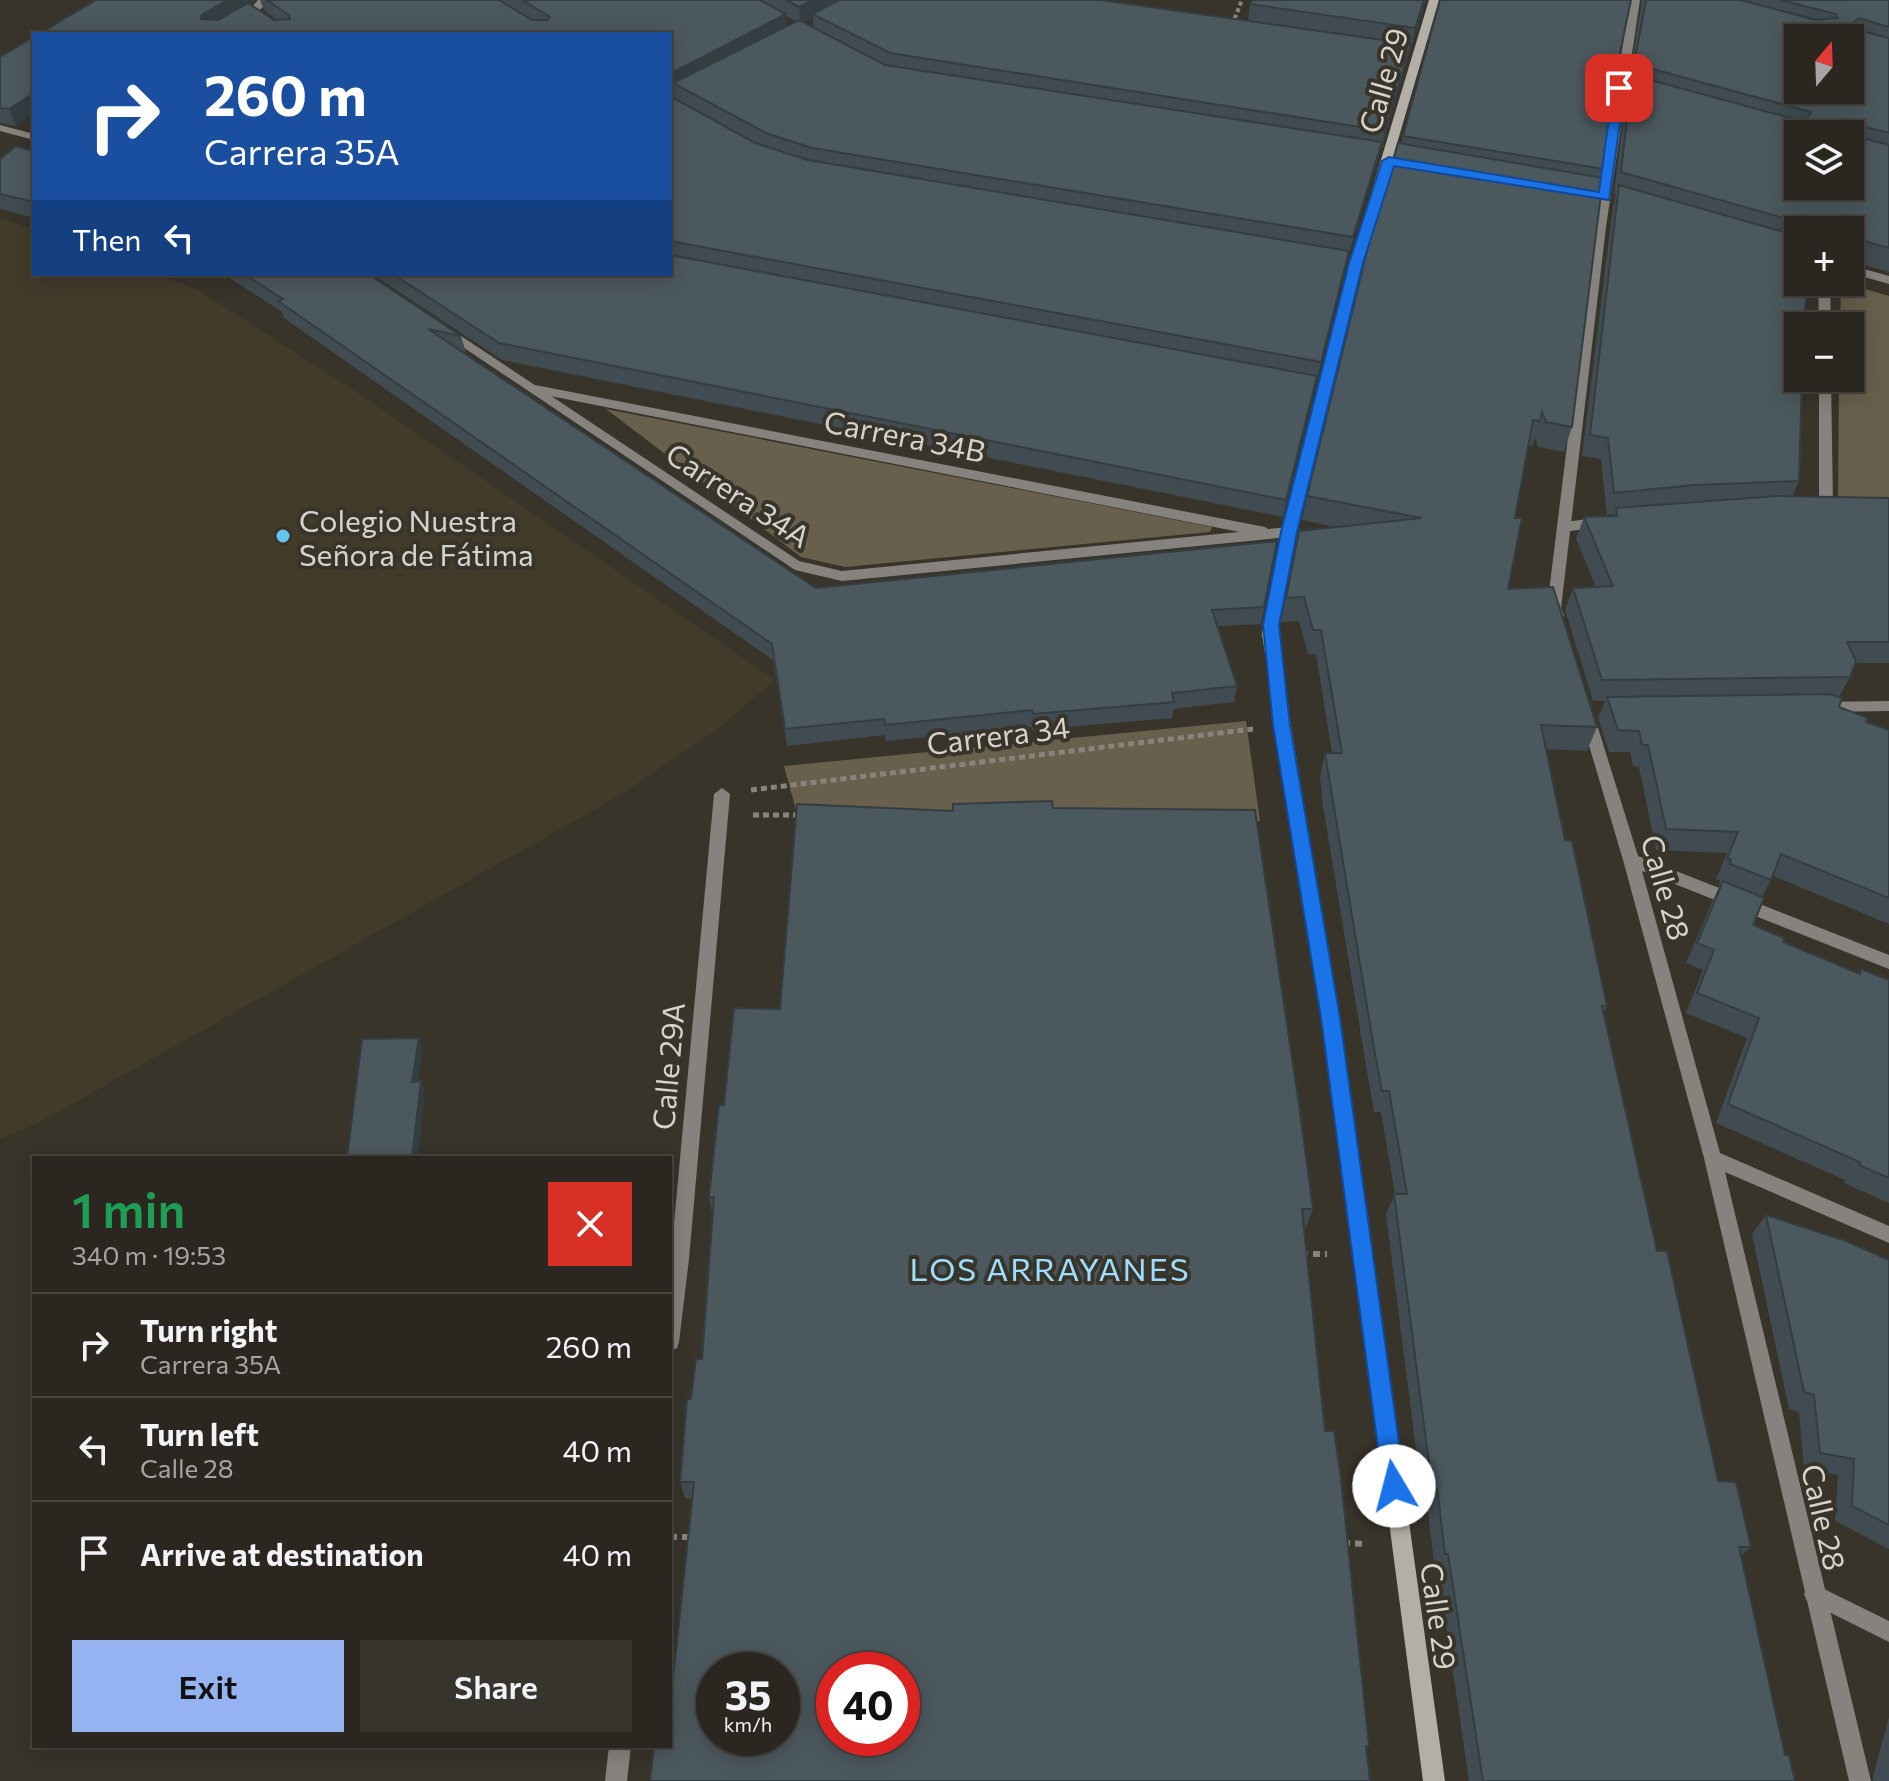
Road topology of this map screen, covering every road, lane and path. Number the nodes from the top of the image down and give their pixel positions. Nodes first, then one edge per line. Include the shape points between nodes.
1 (264, 0) edge
2 (1242, 0) edge
3 (1434, 0) edge
4 (1635, 0) edge
5 (253, 12) junction
6 (264, 19) edge
7 (1231, 28) edge
8 (218, 32) edge
9 (0, 128) edge
10 (32, 136) edge
11 (1864, 273) edge
12 (1889, 280) edge
13 (435, 323) edge
14 (535, 389) junction
15 (1824, 392) edge
16 (1842, 508) edge
17 (1623, 519) edge
18 (1565, 527) junction
19 (1265, 532) junction
20 (1289, 532) junction
21 (1563, 637) edge
22 (1589, 705) edge
23 (1889, 706) edge
24 (1868, 724) edge
25 (1282, 725) junction
26 (722, 794) joint
27 (720, 815) junction
28 (816, 815) edge
29 (1631, 860) junction
30 (1889, 962) edge
31 (1713, 1158) junction
32 (1889, 1235) edge
33 (1360, 1253) junction
34 (1297, 1254) edge
35 (672, 1325) edge
36 (672, 1537) edge
37 (702, 1537) edge
38 (1339, 1543) edge
39 (1403, 1544) junction
40 (1814, 1594) junction
41 (1889, 1632) edge
42 (620, 1748) edge
43 (616, 1781) edge
44 (1434, 1781) edge
45 (1860, 1781) edge

1 - 5 street
2 - 7 path
3 - 20 street, Calle 29 via 1410,55 1389,158 1348,261
4 - 18 street via 1626,90 1604,198
5 - 6 street
5 - 8 street
9 - 10 street
11 - 12 street
13 - 14 street, Carrera 34A
14 - 19 street, Carrera 34B
14 - 19 street, Carrera 34A via 795,565 842,576
15 - 16 street via 1819,507
17 - 18 street
18 - 21 street via 1554,608
19 - 20 street, Carrera 34A
20 - 25 street, Calle 29 via 1269,634
22 - 29 street, Calle 28
23 - 24 street via 1812,707
25 - 26 path, Carrera 34
25 - 33 street, Calle 29 via 1331,1018
26 - 27 street, Calle 29A
27 - 28 path
27 - 35 street, Calle 29A
29 - 30 street
29 - 31 street, Calle 28
31 - 32 street
31 - 40 street, Calle 28
33 - 34 path
33 - 39 street, Calle 29
36 - 37 path
38 - 39 path
39 - 44 street, Calle 29
40 - 41 street
40 - 45 street, Calle 28
42 - 43 street

